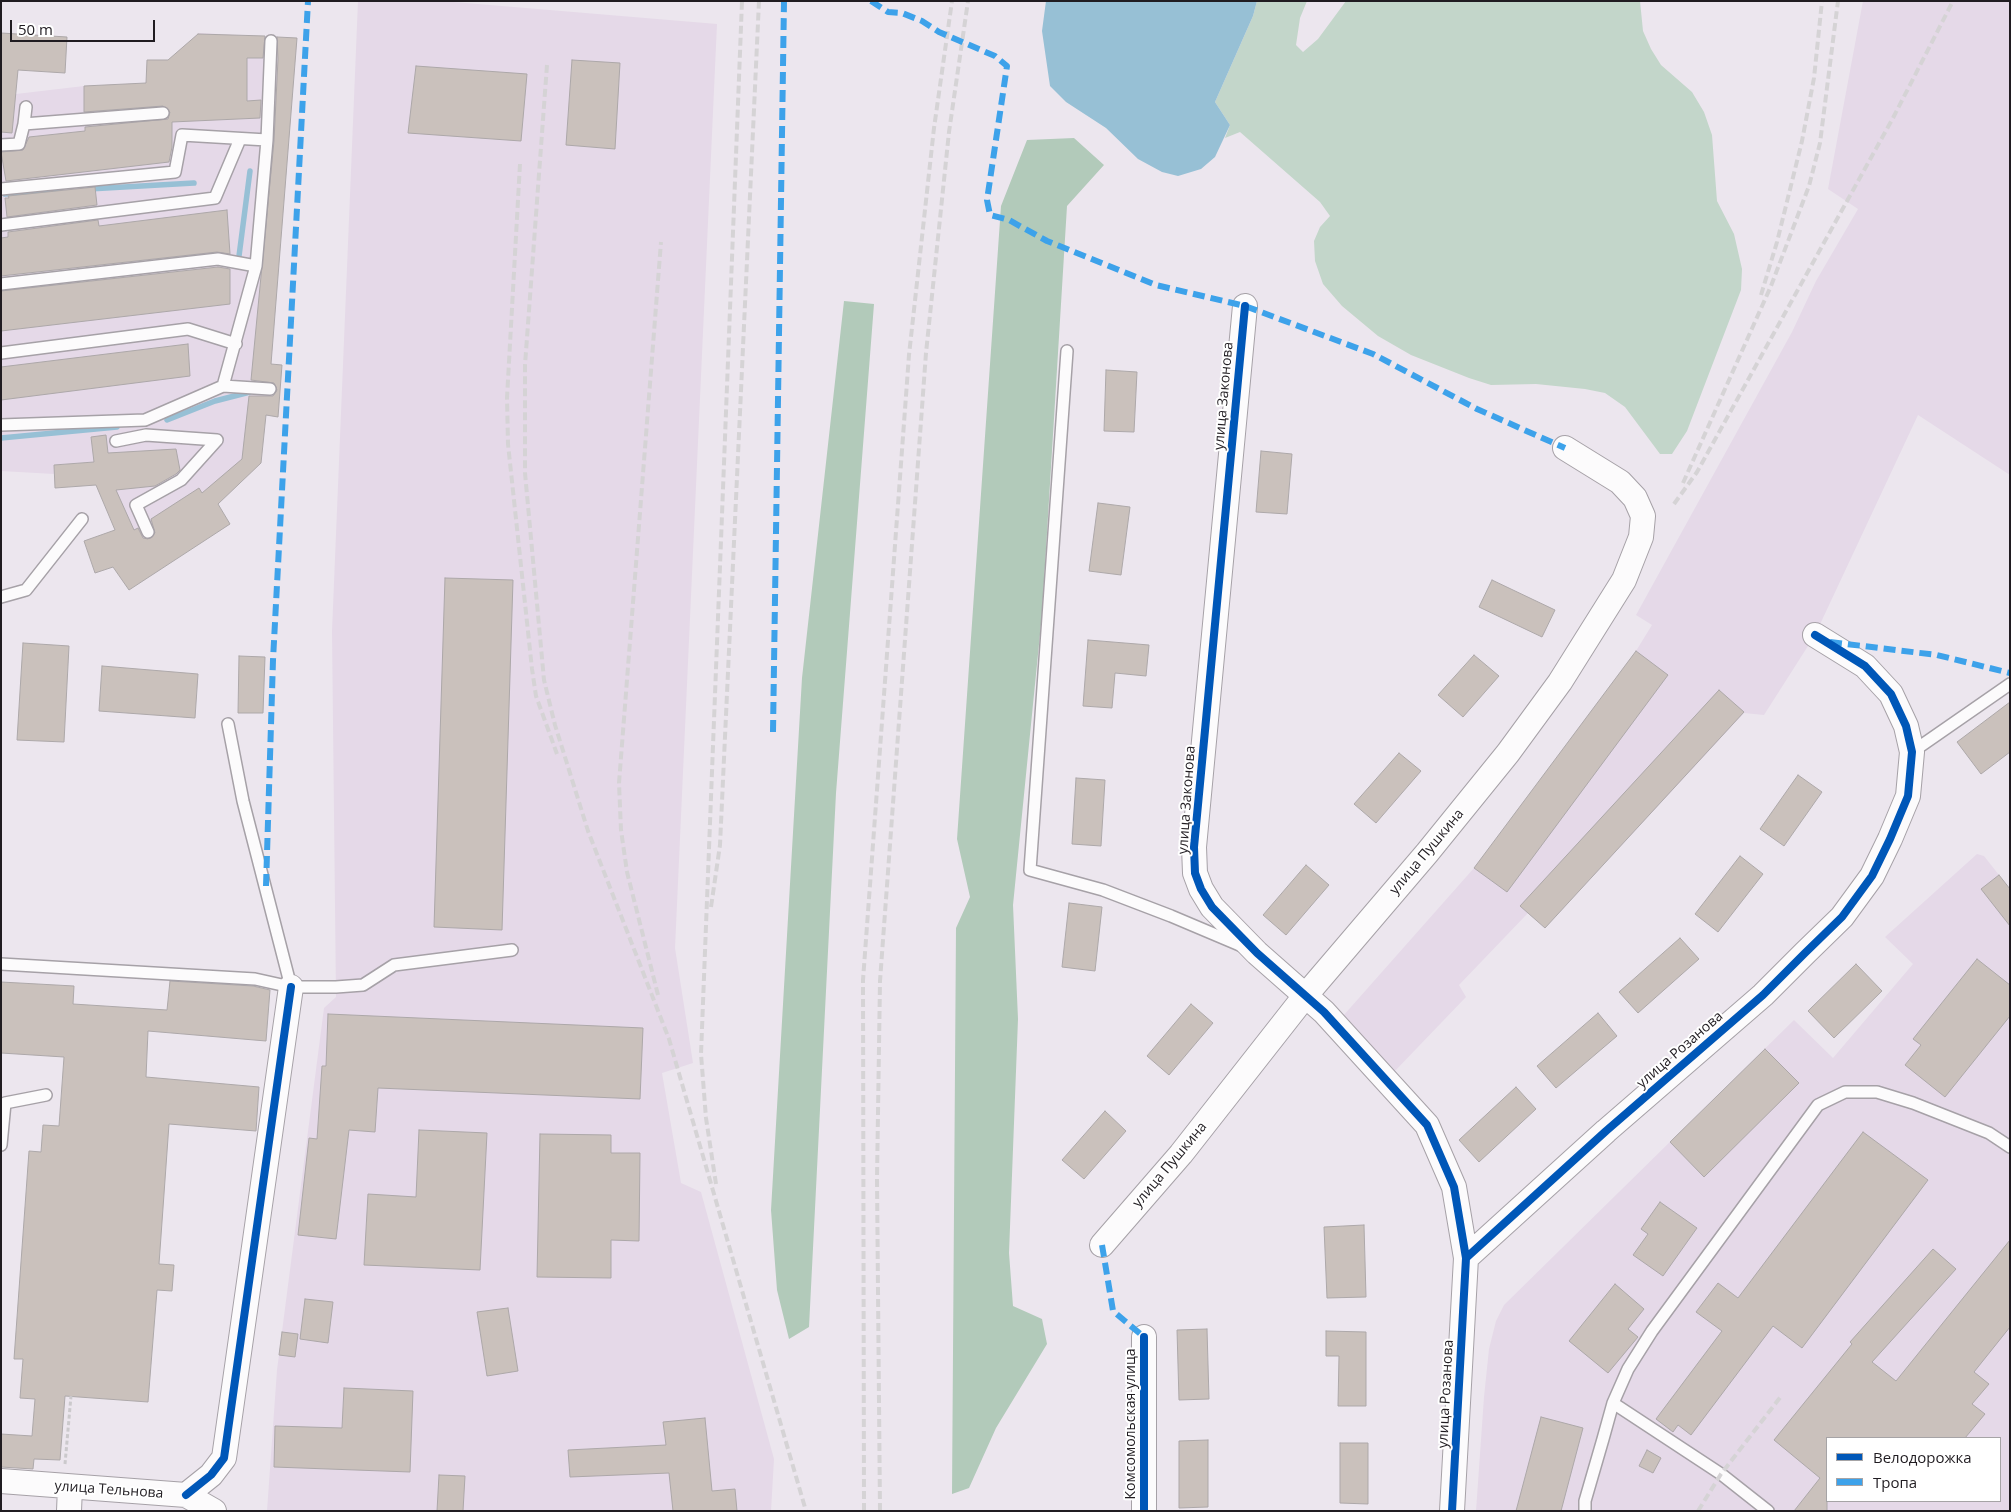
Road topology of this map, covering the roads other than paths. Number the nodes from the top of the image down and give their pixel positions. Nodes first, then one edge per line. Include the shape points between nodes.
1 (271, 41) dead end
2 (26, 107) dead end
3 (163, 113) dead end
4 (24, 124) junction
5 (240, 139) junction
6 (266, 140) junction
7 (1, 144) edge
8 (1, 189) edge
9 (1, 225) edge
10 (256, 266) junction
11 (1, 284) edge
12 (1244, 306) dead end
13 (236, 344) junction
14 (1068, 351) dead end
15 (1, 353) edge
16 (223, 386) junction
17 (270, 389) dead end
18 (145, 420) junction
19 (1, 426) edge
20 (146, 435) junction
21 (116, 441) dead end
22 (1565, 448) dead end
23 (82, 519) dead end
24 (148, 532) dead end
25 (1, 597) edge
26 (1815, 635) dead end
27 (2010, 684) edge
28 (228, 724) dead end
29 (1912, 752) junction
30 (512, 950) dead end
31 (1257, 953) junction
32 (1, 964) edge
33 (291, 987) junction
34 (1305, 996) junction
35 (46, 1095) dead end
36 (1, 1145) edge
37 (2010, 1147) edge
38 (1102, 1245) dead end
39 (1466, 1258) junction
40 (1144, 1337) dead end
41 (1613, 1403) junction
42 (67, 1478) junction
43 (1, 1482) edge
44 (186, 1503) edge
45 (69, 1511) edge
46 (214, 1511) edge
47 (1144, 1511) edge
48 (1452, 1511) edge
49 (1586, 1511) edge
50 (1768, 1511) edge

1 - 6 lane
2 - 4 lane
3 - 4 lane
4 - 7 lane via 19,144
5 - 6 lane
5 - 8 lane via 182,135 175,172
5 - 9 lane via 215,198
6 - 10 lane
10 - 11 lane via 218,259
10 - 13 lane
12 - 31 street, улица Законова via 1194,847 1195,873 1201,889 1212,907
13 - 15 lane via 188,329
13 - 16 lane
14 - 31 lane via 1030,870 1103,890
16 - 17 lane
16 - 18 lane
18 - 19 lane
18 - 20 lane
20 - 21 lane
20 - 24 lane via 217,440 180,480 136,505
22 - 34 street, улица Пушкина via 1620,482 1635,498 1643,516 1641,537 1624,580 1560,682 1508,752
23 - 25 lane via 26,590
26 - 29 street, улица Розанова via 1864,666 1891,694 1906,726
27 - 29 lane
28 - 33 lane via 243,801
29 - 39 street, улица Розанова via 1908,796 1890,840 1872,876 1842,917 1763,995
30 - 33 lane via 394,965 363,985
31 - 34 street, улица Законова
32 - 33 lane via 255,979
33 - 44 street via 224,1458
34 - 38 street, улица Пушкина via 1181,1154
34 - 39 street, улица Законова via 1324,1012 1427,1125 1454,1187
35 - 36 lane via 5,1103
37 - 41 lane via 1988,1133 1877,1092 1845,1092 1818,1105 1652,1331 1628,1369
39 - 48 street, улица Розанова
40 - 47 street, Комсомольская улица
41 - 49 lane via 1585,1501
41 - 50 lane via 1721,1474
42 - 43 street, улица Тельнова
42 - 44 street, улица Тельнова
42 - 45 street
44 - 46 street, улица Тельнова

